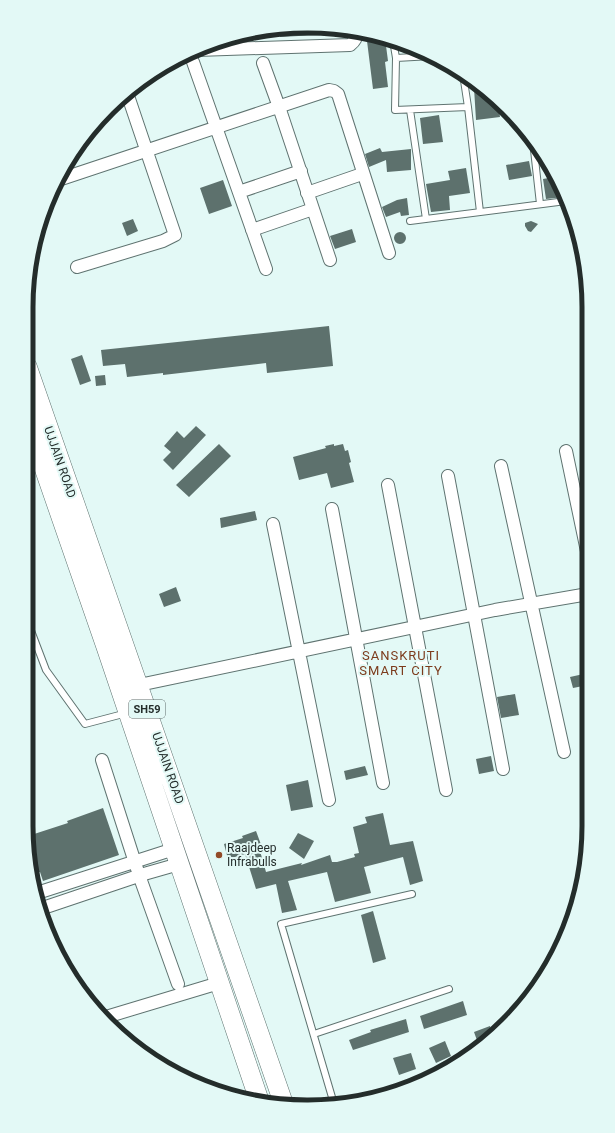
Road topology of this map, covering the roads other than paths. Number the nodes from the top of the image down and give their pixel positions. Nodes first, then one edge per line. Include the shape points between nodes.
1 (356, 37) edge
2 (394, 47) edge
3 (215, 49) edge
4 (419, 57) edge
5 (396, 58) junction
6 (192, 62) dead end
7 (263, 63) dead end
8 (464, 82) edge
9 (129, 99) edge
10 (279, 107) junction
11 (468, 107) junction
12 (410, 110) junction
13 (216, 128) junction
14 (145, 150) junction
15 (534, 153) edge
16 (301, 171) junction
17 (362, 174) junction
18 (66, 177) edge
19 (239, 192) junction
20 (307, 193) junction
21 (561, 202) edge
22 (540, 204) junction
23 (313, 209) junction
24 (480, 212) junction
25 (426, 219) junction
26 (410, 221) dead end
27 (252, 230) junction
28 (389, 253) dead end
29 (330, 260) dead end
30 (76, 267) dead end
31 (266, 269) dead end
32 (33, 386) edge
33 (33, 436) edge
34 (566, 451) dead end
35 (501, 466) dead end
36 (448, 476) dead end
37 (388, 485) dead end
38 (332, 509) dead end
39 (273, 524) dead end
40 (582, 527) edge
41 (582, 595) edge
42 (531, 604) junction
43 (474, 614) junction
44 (415, 626) junction
45 (33, 636) edge
46 (356, 639) junction
47 (299, 651) junction
48 (139, 685) junction
49 (128, 712) junction
50 (564, 752) dead end
51 (102, 760) dead end
52 (504, 768) dead end
53 (383, 783) dead end
54 (446, 790) dead end
55 (329, 800) dead end
56 (177, 856) junction
57 (134, 861) junction
58 (139, 875) junction
59 (89, 876) junction
60 (94, 891) junction
61 (41, 892) edge
62 (412, 894) dead end
63 (46, 907) edge
64 (233, 955) junction
65 (212, 961) junction
66 (220, 983) junction
67 (178, 984) dead end
68 (449, 989) dead end
69 (110, 1016) edge
70 (314, 1034) junction
71 (258, 1096) edge
72 (282, 1099) edge
73 (332, 1099) edge

1 - 3 street via 350,45
2 - 5 lane
4 - 5 lane
5 - 12 lane via 395,110
6 - 13 street
7 - 10 street
8 - 11 lane
9 - 14 street
10 - 13 street
10 - 16 street
10 - 17 street via 329,90 338,94
11 - 12 lane
11 - 24 lane
12 - 25 lane
13 - 14 street
13 - 19 street
14 - 18 street
14 - 30 street via 175,235 164,241
15 - 22 lane
16 - 19 street
16 - 20 street
17 - 20 street
17 - 28 street
19 - 27 street
20 - 23 street
21 - 22 lane
22 - 24 lane
23 - 27 street
23 - 29 street
24 - 25 lane
25 - 26 lane
27 - 31 street
32 - 48 main road, UJJAIN ROAD / SH59
33 - 49 main road, UJJAIN ROAD / SH59
34 - 40 street
35 - 42 street
36 - 43 street
37 - 44 street
38 - 46 street
39 - 47 street
41 - 42 street
42 - 43 street
42 - 50 street
43 - 44 street
43 - 52 street
44 - 46 street
44 - 54 street
45 - 49 lane via 46,670 85,724
46 - 47 street
46 - 53 street
47 - 48 street
47 - 55 street
48 - 64 main road, UJJAIN ROAD / SH59
49 - 56 main road, UJJAIN ROAD / SH59
51 - 57 street
56 - 57 street
56 - 58 street
56 - 65 main road, UJJAIN ROAD / SH59
57 - 58 street
57 - 59 street
58 - 60 street
58 - 67 street
59 - 60 street
59 - 61 street
60 - 63 street
62 - 70 lane via 281,924
64 - 65 main road
64 - 72 main road, UJJAIN ROAD / SH59
65 - 66 main road, UJJAIN ROAD / SH59
66 - 69 street
66 - 71 main road, UJJAIN ROAD / SH59
68 - 70 lane
70 - 73 lane

